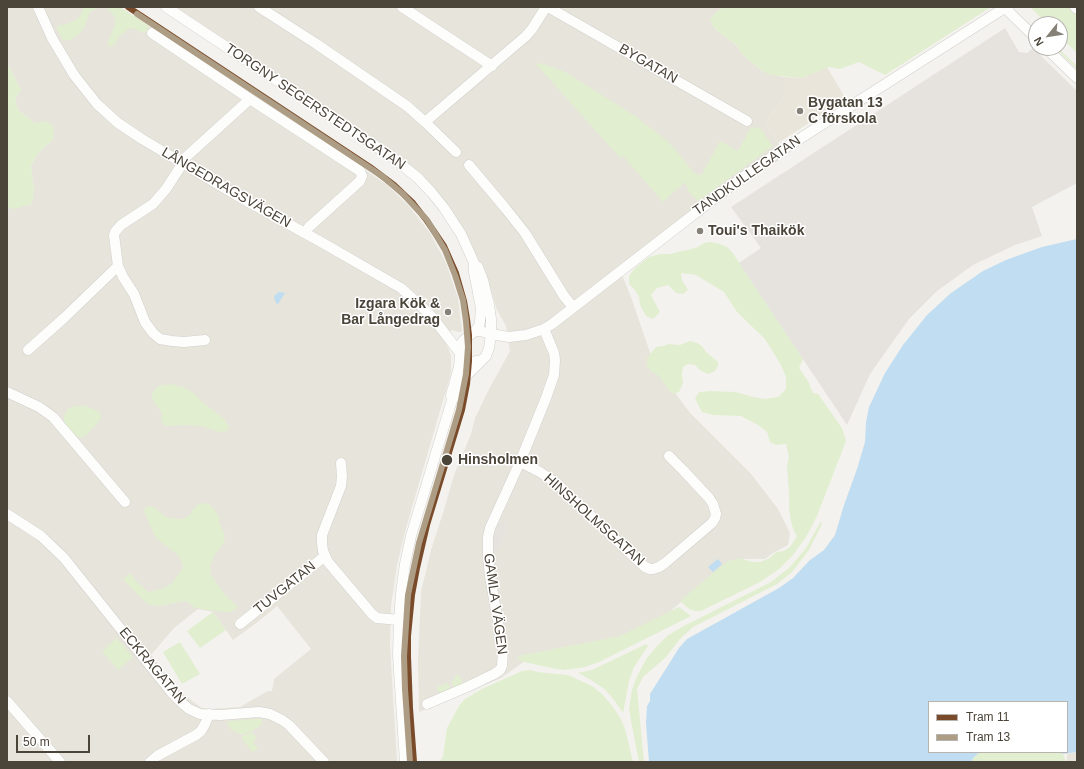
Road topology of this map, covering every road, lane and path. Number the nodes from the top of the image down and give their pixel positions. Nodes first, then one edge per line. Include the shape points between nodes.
1 (38, 7) edge
2 (166, 7) edge
3 (259, 7) edge
4 (402, 7) edge
5 (547, 7) edge
6 (1006, 7) edge
7 (1028, 30) edge
8 (152, 33) dead end
9 (1054, 56) edge
10 (492, 66) junction
11 (1077, 78) edge
12 (250, 99) junction
13 (747, 121) dead end
14 (425, 122) junction
15 (456, 152) dead end
16 (182, 163) junction
17 (469, 165) dead end
18 (305, 233) junction
19 (474, 263) junction
20 (118, 266) junction
21 (573, 307) junction
22 (544, 329) junction
23 (471, 334) junction
24 (491, 334) junction
25 (447, 335) junction
26 (205, 340) dead end
27 (28, 350) dead end
28 (460, 354) junction
29 (482, 360) junction
30 (7, 392) edge
31 (452, 400) junction
32 (669, 456) dead end
33 (520, 462) junction
34 (342, 463) dead end
35 (124, 502) dead end
36 (7, 514) edge
37 (325, 556) junction
38 (399, 620) junction
39 (240, 624) dead end
40 (7, 700) edge
41 (427, 704) dead end
42 (209, 714) junction
43 (60, 762) edge
44 (150, 762) edge
45 (324, 762) edge
46 (405, 762) edge

1 - 16 street, LÅNGEDRAGSVÄGEN via 63,57 97,104 132,133
2 - 19 street, TORGNY SEGERSTEDTSGATAN via 406,168 444,208
3 - 14 street via 407,106
4 - 10 street
5 - 10 street via 526,36
5 - 13 street, BYGATAN
6 - 7 street
6 - 21 street, TANDKULLEGATAN via 750,172
8 - 12 street
9 - 11 street
10 - 14 street
12 - 16 street
12 - 18 street via 361,173 360,182
14 - 15 street
16 - 18 street, LÅNGEDRAGSVÄGEN
16 - 20 street via 153,204 116,232 114,239
17 - 21 street via 525,233
18 - 25 street, LÅNGEDRAGSVÄGEN via 401,288 422,306
19 - 23 street, TORGNY SEGERSTEDTSGATAN via 481,308 479,326
19 - 24 street, TORGNY SEGERSTEDTSGATAN via 483,280 489,305
20 - 26 street via 134,294 145,322 156,336 160,339 184,342
20 - 27 street
21 - 22 street, TANDKULLEGATAN
22 - 24 street, TANDKULLEGATAN via 517,337
22 - 33 street, GAMLA VÄGEN via 554,353 554,375
23 - 24 street via 480,331
23 - 25 street
23 - 28 street, TORGNY SEGERSTEDTSGATAN via 461,344
24 - 29 street, TORGNY SEGERSTEDTSGATAN via 489,348
25 - 28 street, LÅNGEDRAGSVÄGEN
28 - 29 street via 472,362
28 - 31 street, TORGNY SEGERSTEDTSGATAN
29 - 31 street via 468,374
30 - 35 street via 40,407 53,417
31 - 38 street via 411,536
32 - 33 street, HINSHOLMSGATAN via 709,498 716,514 712,523 665,563 653,569 645,567 558,484
33 - 41 street, GAMLA VÄGEN via 496,513 488,537 489,569 503,651 502,666 494,674
34 - 37 street via 341,486 322,535
36 - 42 street, ECKRAGATAN via 41,536 64,558 176,698 195,712
37 - 38 street, TUVGATAN via 372,614 377,618
37 - 39 street, TUVGATAN
38 - 46 street via 398,655
40 - 43 street
42 - 44 street via 201,731
42 - 45 street, ECKRAGATAN via 270,714 288,725

